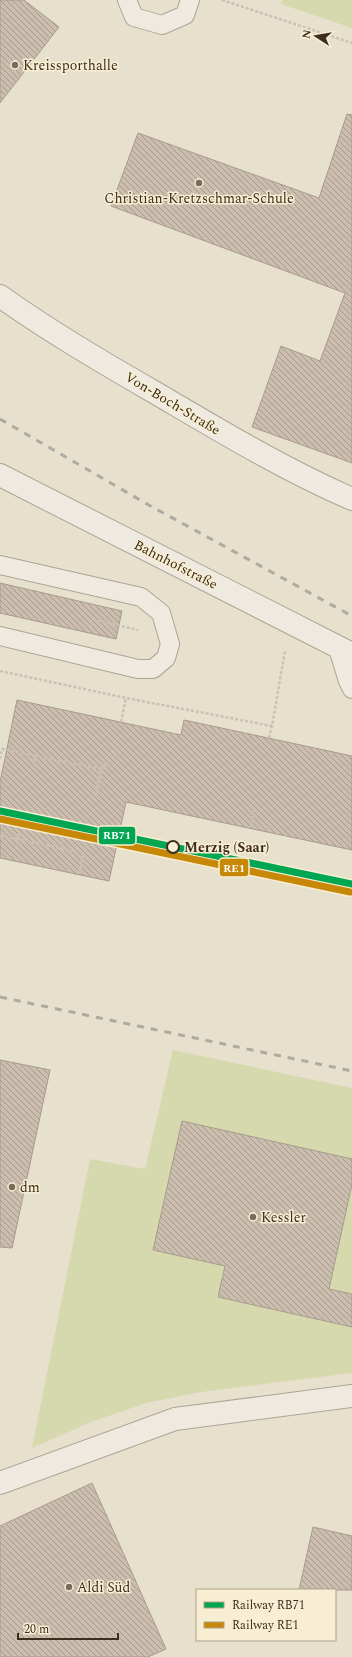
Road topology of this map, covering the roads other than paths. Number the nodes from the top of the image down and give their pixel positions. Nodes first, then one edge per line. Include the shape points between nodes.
1 (127, 0) edge
2 (190, 0) edge
3 (0, 296) edge
4 (0, 475) edge
5 (352, 499) edge
6 (0, 565) edge
7 (0, 636) edge
8 (344, 649) edge
9 (352, 688) edge
10 (352, 1396) edge
11 (0, 1483) edge

1 - 2 lane via 134,18 162,25 185,15
3 - 5 street, Von-Boch-Straße via 102,362 238,442
4 - 8 street, Bahnhofstraße
6 - 7 lane via 141,597 161,613 170,644 166,658 153,669 138,669
8 - 9 lane via 348,682
10 - 11 street via 175,1419

